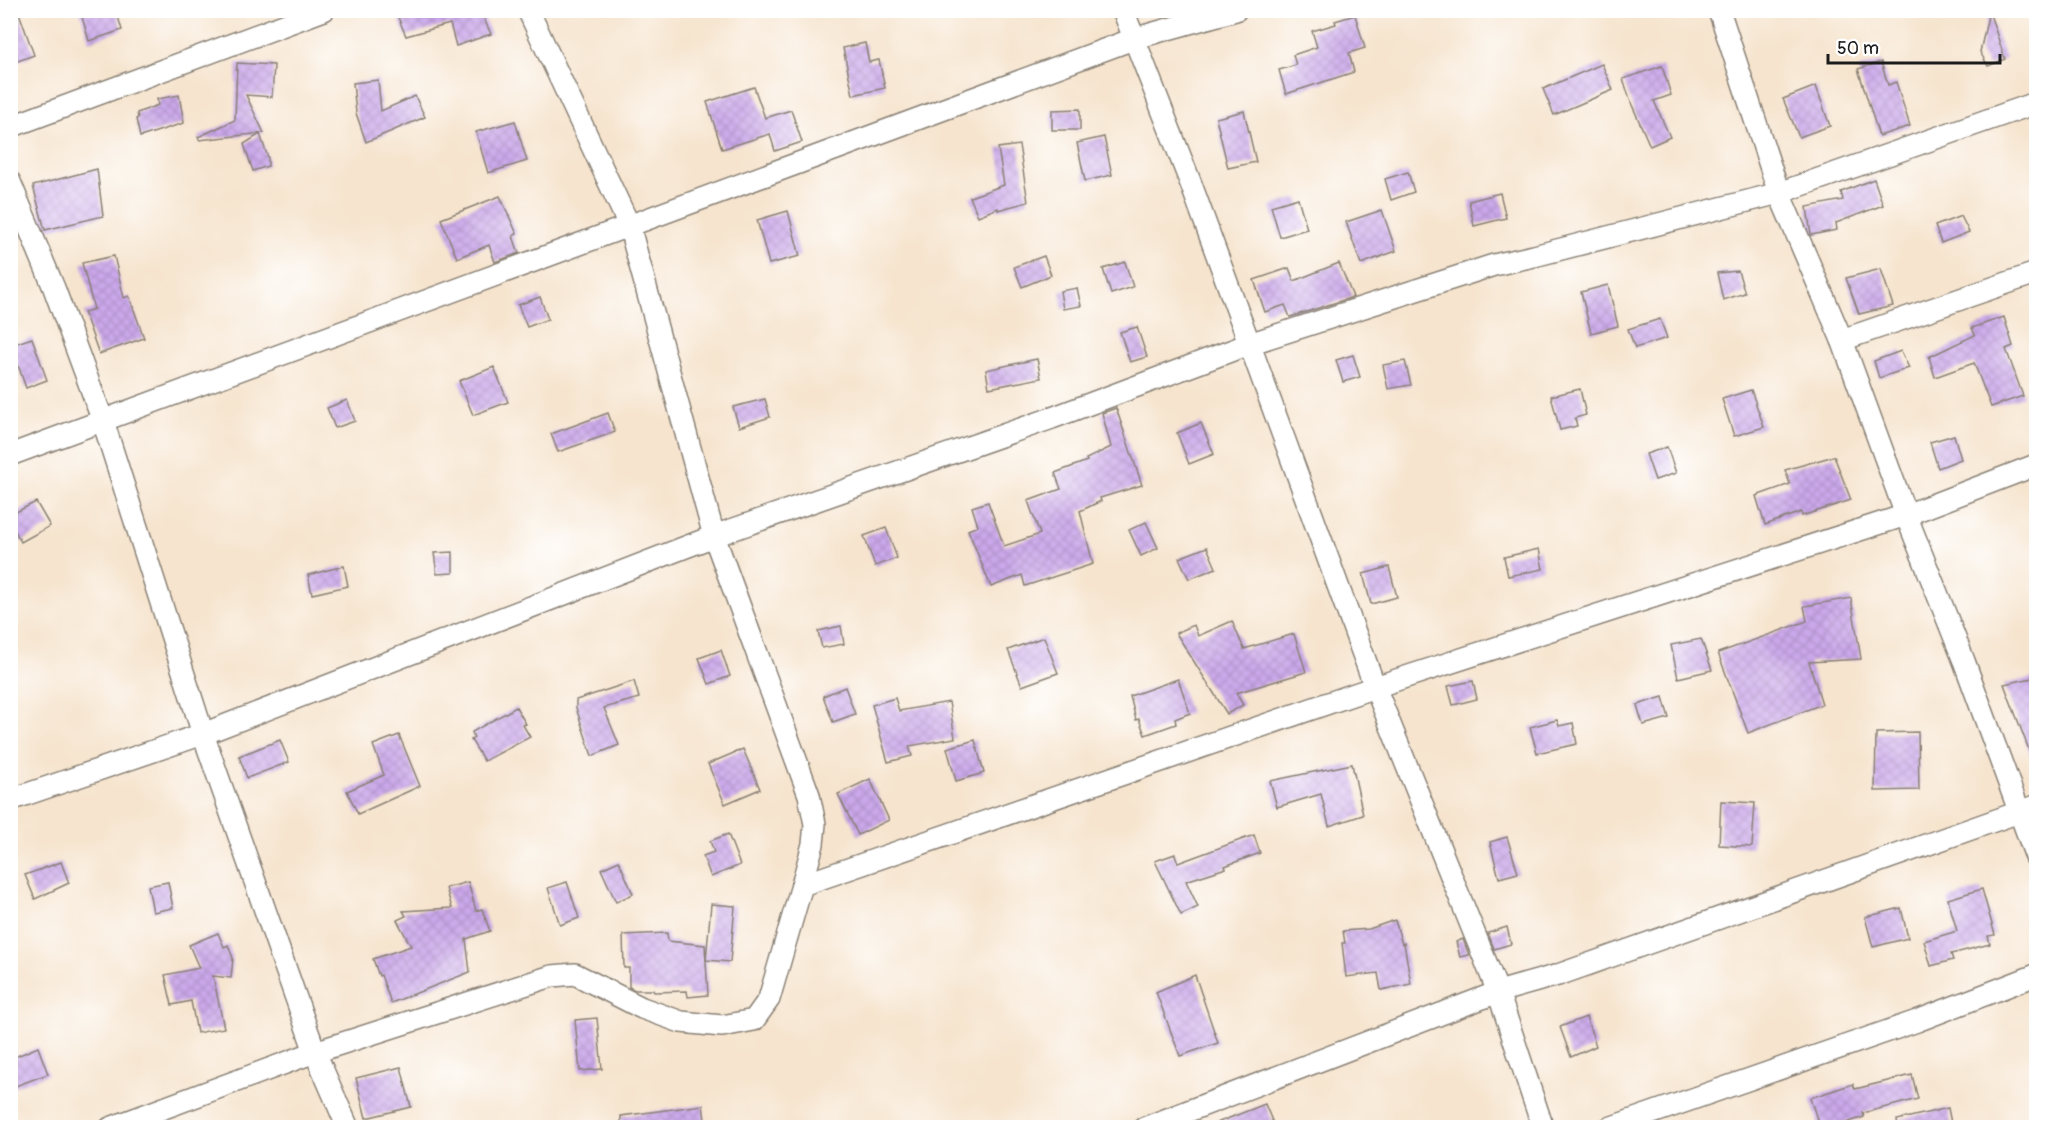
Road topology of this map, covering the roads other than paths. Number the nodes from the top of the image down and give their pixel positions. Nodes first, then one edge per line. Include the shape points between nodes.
1 (324, 10) edge
2 (528, 10) edge
3 (1123, 10) edge
4 (1236, 10) edge
5 (1719, 10) edge
6 (1136, 38) junction
7 (2037, 103) edge
8 (10, 128) edge
9 (10, 182) edge
10 (1779, 193) junction
11 (629, 225) junction
12 (2037, 273) edge
13 (1842, 340) junction
14 (1249, 344) junction
15 (103, 421) junction
16 (10, 455) edge
17 (2037, 465) edge
18 (1906, 515) junction
19 (714, 536) junction
20 (1376, 687) junction
21 (203, 734) junction
22 (10, 800) edge
23 (2029, 809) edge
24 (2037, 856) edge
25 (802, 885) junction
26 (2037, 975) edge
27 (1498, 993) junction
28 (315, 1052) junction
29 (110, 1128) edge
30 (348, 1128) edge
31 (1144, 1128) edge
32 (1543, 1128) edge
33 (1610, 1128) edge

1 - 8 street
2 - 11 street
3 - 6 street
4 - 6 street
5 - 10 street
6 - 11 street
6 - 14 street
7 - 10 street
9 - 15 street
10 - 13 street
10 - 14 street via 1494,265
11 - 15 street
11 - 19 street
12 - 13 street
13 - 18 street
14 - 19 street via 1052,418
14 - 20 street
15 - 16 street
15 - 21 street
17 - 18 street
18 - 20 street
18 - 23 street
19 - 21 street
19 - 25 street via 809,795 815,824
20 - 25 street
20 - 27 street
21 - 22 street
21 - 28 street
23 - 24 street
23 - 27 street
25 - 28 street via 768,999 754,1020 722,1026 681,1022 642,1008 575,974 552,976
26 - 33 street
27 - 31 street
27 - 32 street
28 - 29 street
28 - 30 street

